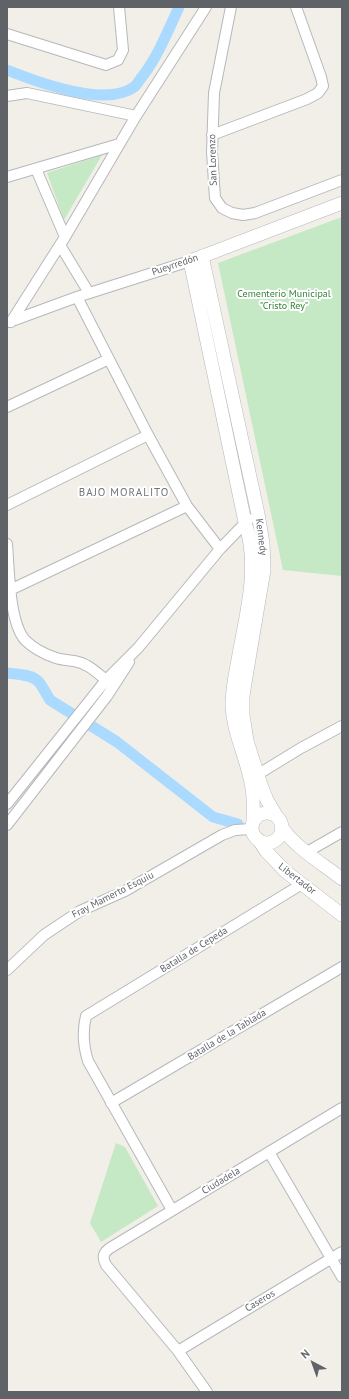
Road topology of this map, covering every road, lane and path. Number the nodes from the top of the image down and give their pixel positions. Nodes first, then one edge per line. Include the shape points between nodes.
1 (119, 7) edge
2 (206, 7) edge
3 (231, 7) edge
4 (296, 7) edge
5 (7, 34) edge
6 (8, 95) edge
7 (136, 116) junction
8 (212, 135) junction
9 (120, 144) junction
10 (36, 169) junction
11 (7, 177) edge
12 (342, 180) edge
13 (342, 203) edge
14 (62, 242) junction
15 (196, 258) junction
16 (89, 293) junction
17 (77, 297) junction
18 (9, 322) edge
19 (110, 359) junction
20 (7, 407) edge
21 (148, 435) junction
22 (7, 505) edge
23 (187, 506) junction
24 (258, 514) junction
25 (245, 522) junction
26 (7, 544) edge
27 (220, 548) junction
28 (10, 590) junction
29 (138, 648) junction
30 (106, 680) junction
31 (342, 726) edge
32 (254, 777) junction
33 (7, 804) edge
34 (279, 822) junction
35 (7, 825) edge
36 (254, 830) junction
37 (342, 832) edge
38 (308, 852) junction
39 (342, 879) edge
40 (302, 884) junction
41 (342, 915) edge
42 (342, 967) edge
43 (7, 970) edge
44 (111, 1103) junction
45 (342, 1108) edge
46 (269, 1152) junction
47 (172, 1210) junction
48 (342, 1252) edge
49 (330, 1258) junction
50 (342, 1278) edge
51 (178, 1351) junction
52 (207, 1392) edge

1 - 5 street via 123,50 118,60 106,65
2 - 7 street
3 - 8 street, San Lorenzo via 214,93
4 - 8 street via 323,86 307,100
6 - 7 street via 27,93
7 - 9 street
8 - 12 street, San Lorenzo via 215,198 222,208 232,213 255,213
9 - 10 street
9 - 14 street
10 - 11 street
10 - 14 street
13 - 15 street, Pueyrredón
14 - 16 street
14 - 18 street
15 - 16 street, Pueyrredón
15 - 24 street, Kennedy
15 - 25 street, Kennedy
16 - 17 street, Pueyrredón
17 - 18 street, Pueyrredón
17 - 19 street
19 - 20 street
19 - 21 street
21 - 22 street
21 - 23 street
23 - 27 street
23 - 28 street
24 - 25 street
24 - 32 street, Kennedy via 264,570 244,696 244,715
25 - 27 street
25 - 32 street, Kennedy via 249,533 253,572 233,685 232,706 236,733
26 - 28 street
27 - 29 street
28 - 30 street via 15,621 24,639 40,652 58,659 76,661 92,668
29 - 30 street
29 - 35 street via 107,696
30 - 33 street
31 - 32 street
32 - 34 street, Kennedy
32 - 36 street, Kennedy
34 - 36 street via 272,814 263,814 258,816
34 - 36 street via 280,835 273,841 263,842
34 - 38 street
36 - 40 street, Libertador via 274,861
36 - 43 street, Fray Mamerto Esquiu via 235,830 222,835 125,891 80,911 44,935
37 - 38 street
38 - 39 street
40 - 41 street, Libertador
40 - 44 street, Batalla de Cepeda via 86,1016 83,1030 84,1048 88,1061
42 - 44 street, Batalla de la Tablada
44 - 47 street
45 - 46 street, Ciudadela
46 - 47 street, Ciudadela
46 - 49 street
47 - 51 street, Ciudadela via 110,1248 103,1256 103,1260
48 - 49 street, Caseros
49 - 50 street
49 - 51 street, Caseros
51 - 52 street

